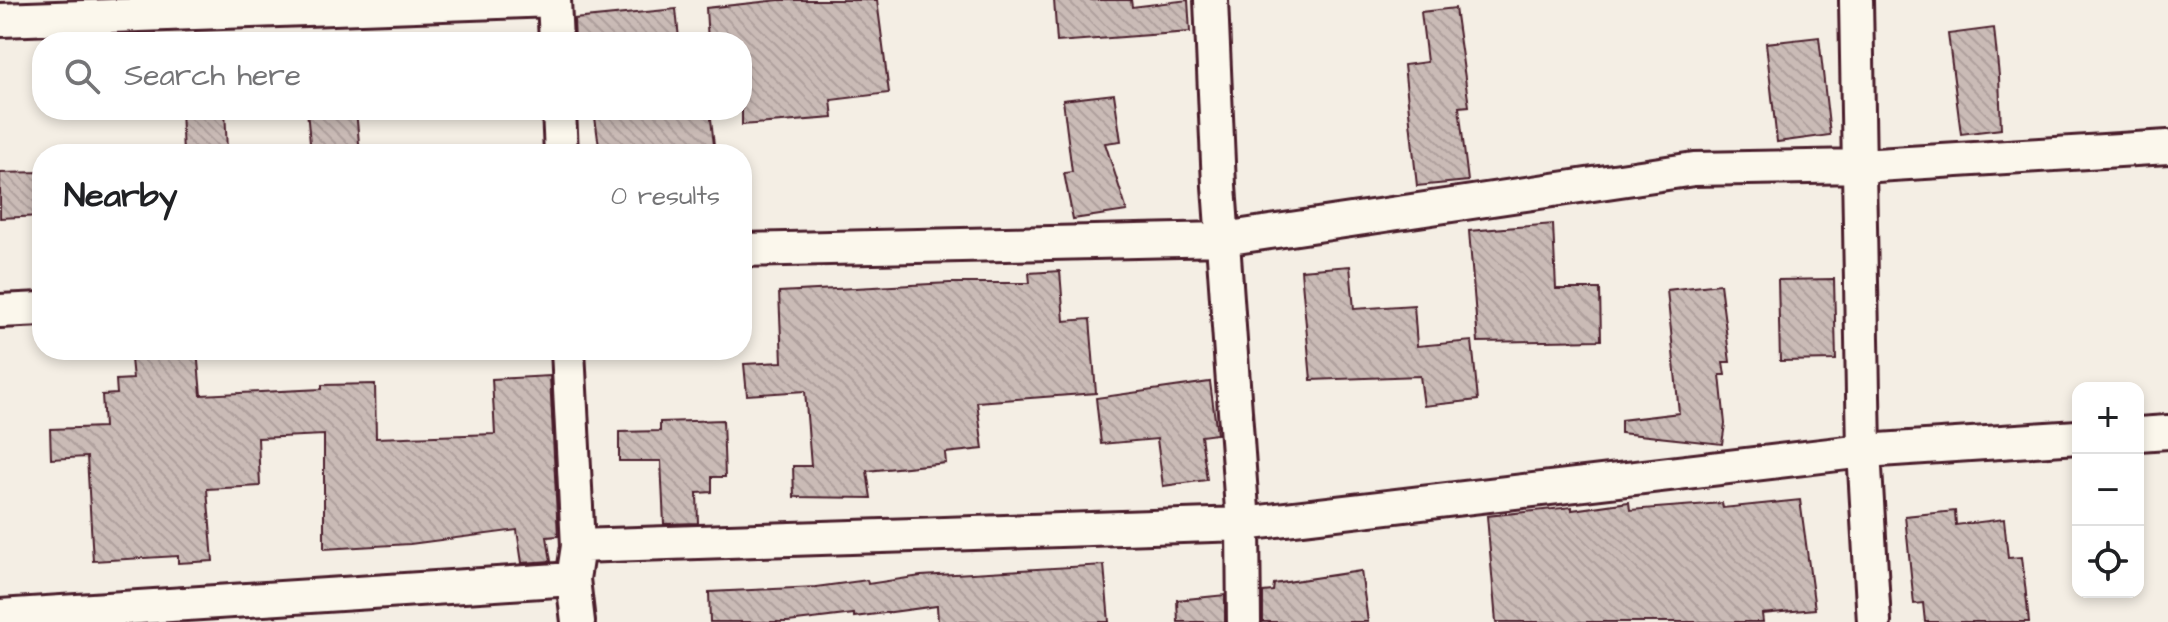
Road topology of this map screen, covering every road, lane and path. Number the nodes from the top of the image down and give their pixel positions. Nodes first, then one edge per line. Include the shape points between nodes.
1 (553, 0) edge
2 (1211, 0) edge
3 (1856, 0) edge
4 (0, 20) edge
5 (555, 32) edge
6 (559, 120) edge
7 (561, 144) edge
8 (2168, 147) edge
9 (1860, 166) junction
10 (1223, 239) junction
11 (752, 250) edge
12 (32, 309) edge
13 (0, 311) edge
14 (569, 360) edge
15 (2168, 432) edge
16 (2144, 434) edge
17 (2072, 437) edge
18 (1864, 451) junction
19 (1243, 524) junction
20 (578, 546) junction
21 (573, 579) junction
22 (0, 616) edge
23 (578, 622) edge
24 (1244, 622) edge
25 (1874, 622) edge

1 - 4 street
1 - 5 street
2 - 10 street
3 - 9 street
6 - 7 street
8 - 9 street
9 - 10 street via 1694,169
9 - 18 street
10 - 11 street
10 - 19 street
12 - 13 street
14 - 20 street
15 - 16 street
17 - 18 street
18 - 19 street
18 - 25 street
19 - 20 street
19 - 24 street
20 - 21 street
21 - 22 street
21 - 23 street

